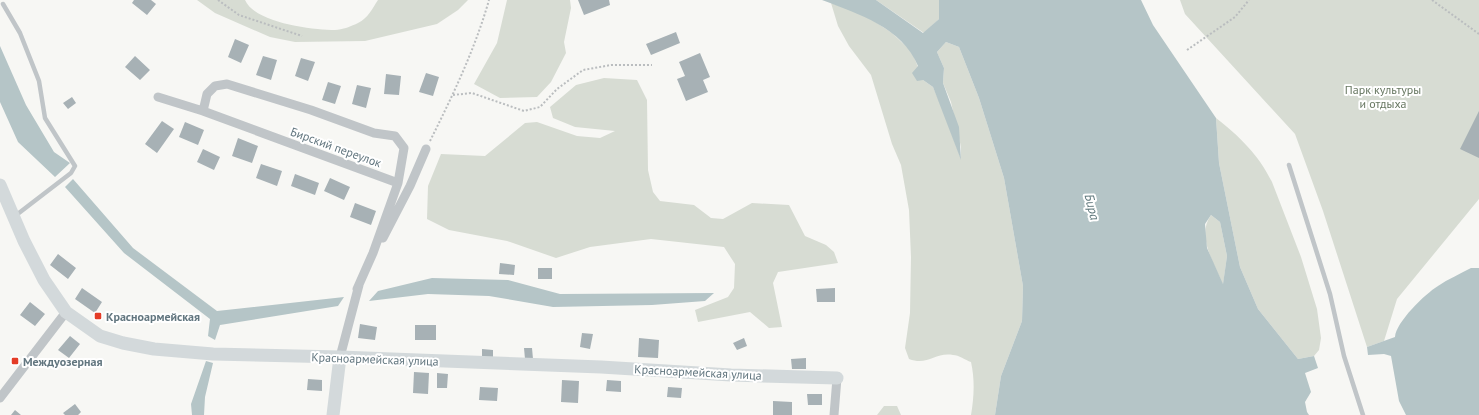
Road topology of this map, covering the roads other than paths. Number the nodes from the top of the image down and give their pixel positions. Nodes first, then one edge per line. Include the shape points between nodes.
1 (3, 4) dead end
2 (158, 97) dead end
3 (203, 111) junction
4 (426, 149) road end
5 (1289, 165) dead end
6 (398, 183) junction
7 (0, 187) edge
8 (14, 217) junction
9 (357, 289) junction
10 (66, 312) junction
11 (340, 357) junction
12 (836, 378) joint
13 (0, 398) edge
14 (333, 415) edge
15 (834, 415) edge
16 (1363, 415) edge

1 - 8 lane via 20,33 39,81 45,118 75,166 71,173
2 - 3 street, Бирский переулок
3 - 6 street, Бирский переулок
3 - 6 street via 207,94 215,86 227,84 374,133 394,136 404,148
4 - 9 street via 410,186
5 - 16 lane via 1330,294 1344,356
6 - 9 street
7 - 8 street, Красноармейская улица
8 - 10 street, Красноармейская улица via 44,280
9 - 11 street
10 - 11 street, Красноармейская улица via 100,336 154,349 212,354
10 - 13 street
11 - 12 street, Красноармейская улица
11 - 14 street
12 - 15 street

